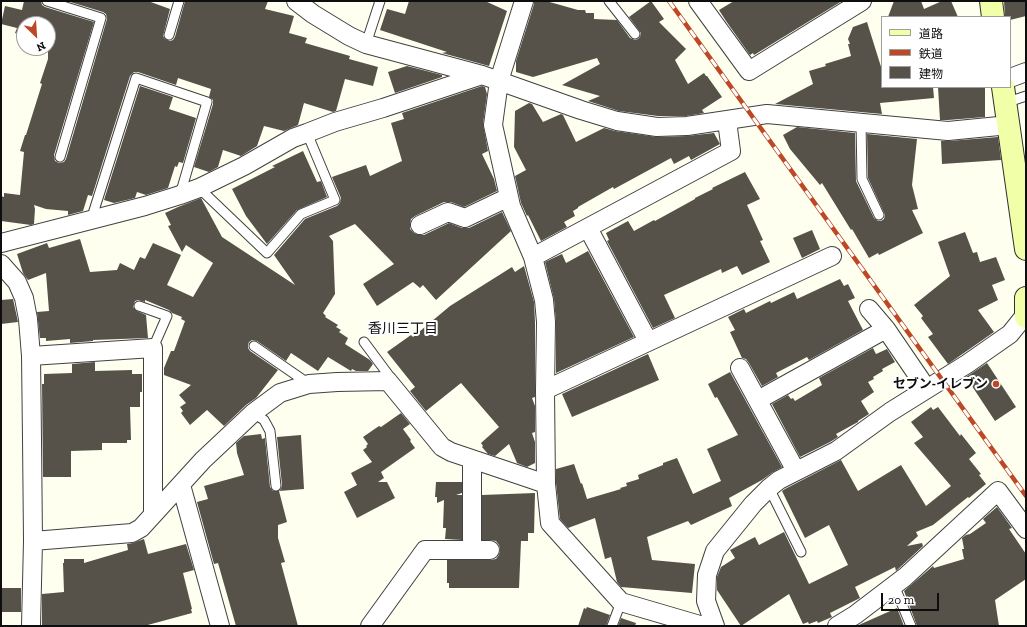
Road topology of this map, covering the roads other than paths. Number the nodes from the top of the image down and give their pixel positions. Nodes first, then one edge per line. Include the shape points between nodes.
1 (48, 1) edge
2 (179, 1) edge
3 (296, 1) edge
4 (380, 1) edge
5 (609, 1) edge
6 (862, 1) edge
7 (991, 1) edge
8 (522, 2) edge
9 (703, 2) edge
10 (993, 16) edge
11 (635, 34) dead end
12 (168, 35) dead end
13 (366, 44) junction
14 (1026, 72) edge
15 (482, 75) junction
16 (1011, 78) edge
17 (499, 81) junction
18 (1004, 95) edge
19 (1026, 96) edge
20 (727, 121) junction
21 (861, 123) junction
22 (1009, 125) junction
23 (307, 133) junction
24 (60, 156) dead end
25 (200, 188) junction
26 (180, 195) junction
27 (509, 196) junction
28 (879, 215) dead end
29 (91, 220) junction
30 (420, 226) dead end
31 (588, 228) junction
32 (1, 243) edge
33 (1026, 249) edge
34 (832, 256) dead end
35 (533, 257) junction
36 (1, 264) edge
37 (1026, 298) edge
38 (139, 306) dead end
39 (869, 309) dead end
40 (1026, 314) edge
41 (1026, 317) edge
42 (886, 329) junction
43 (648, 341) junction
44 (364, 342) dead end
45 (254, 346) dead end
46 (153, 348) junction
47 (31, 356) junction
48 (740, 368) dead end
49 (388, 381) junction
50 (308, 384) junction
51 (545, 390) junction
52 (926, 390) junction
53 (758, 400) junction
54 (253, 413) junction
55 (472, 460) junction
56 (796, 471) junction
57 (546, 484) junction
58 (181, 485) junction
59 (276, 486) dead end
60 (769, 488) junction
61 (153, 516) junction
62 (1026, 529) edge
63 (33, 541) junction
64 (472, 550) junction
65 (490, 550) dead end
66 (801, 552) dead end
67 (894, 585) junction
68 (621, 602) junction
69 (31, 626) edge
70 (220, 626) edge
71 (370, 626) edge
72 (612, 626) edge
73 (703, 626) edge
74 (715, 626) edge
75 (837, 626) edge
76 (911, 626) edge

1 - 24 lane via 101,18
2 - 12 lane
3 - 13 street via 313,14
4 - 13 lane
5 - 11 lane
6 - 9 street via 749,71
7 - 10 street
8 - 17 street
13 - 15 street
14 - 16 street
15 - 17 street
15 - 23 street
17 - 20 street via 617,121 657,127
17 - 27 street via 493,125
18 - 19 lane
18 - 22 street
20 - 21 street via 767,114
20 - 31 street via 731,151
21 - 22 street via 948,131
21 - 28 lane via 862,179
22 - 33 street
23 - 25 street
23 - 25 lane via 335,200 301,214 267,253
25 - 26 street
26 - 29 street
26 - 29 lane via 207,102 136,78
27 - 30 street via 465,218 448,212
27 - 35 street
29 - 32 street
31 - 35 street
31 - 43 street
34 - 43 street
35 - 51 street via 544,300 546,322
36 - 47 street via 17,282 24,298
37 - 40 street
38 - 46 lane via 167,316
39 - 42 street
40 - 41 street
40 - 52 street via 1010,334
42 - 52 street
42 - 53 street
43 - 51 street
44 - 49 lane via 390,376
45 - 50 lane
46 - 47 street
46 - 61 street
47 - 63 street
48 - 53 street
49 - 50 street
49 - 55 street via 442,447
50 - 54 street via 280,393
51 - 57 street
52 - 56 street via 836,451
53 - 56 street
54 - 58 street via 203,460
54 - 59 lane via 264,420 270,431
55 - 57 street
55 - 64 street
56 - 60 street
57 - 68 street via 550,523
58 - 61 street
58 - 70 street
60 - 66 lane
60 - 74 street via 715,551 707,575 706,601
61 - 63 street via 142,528 132,533
62 - 67 street via 998,491
63 - 69 street
64 - 65 street
64 - 71 street via 425,550
67 - 75 street
67 - 76 lane
68 - 72 lane
68 - 73 street

